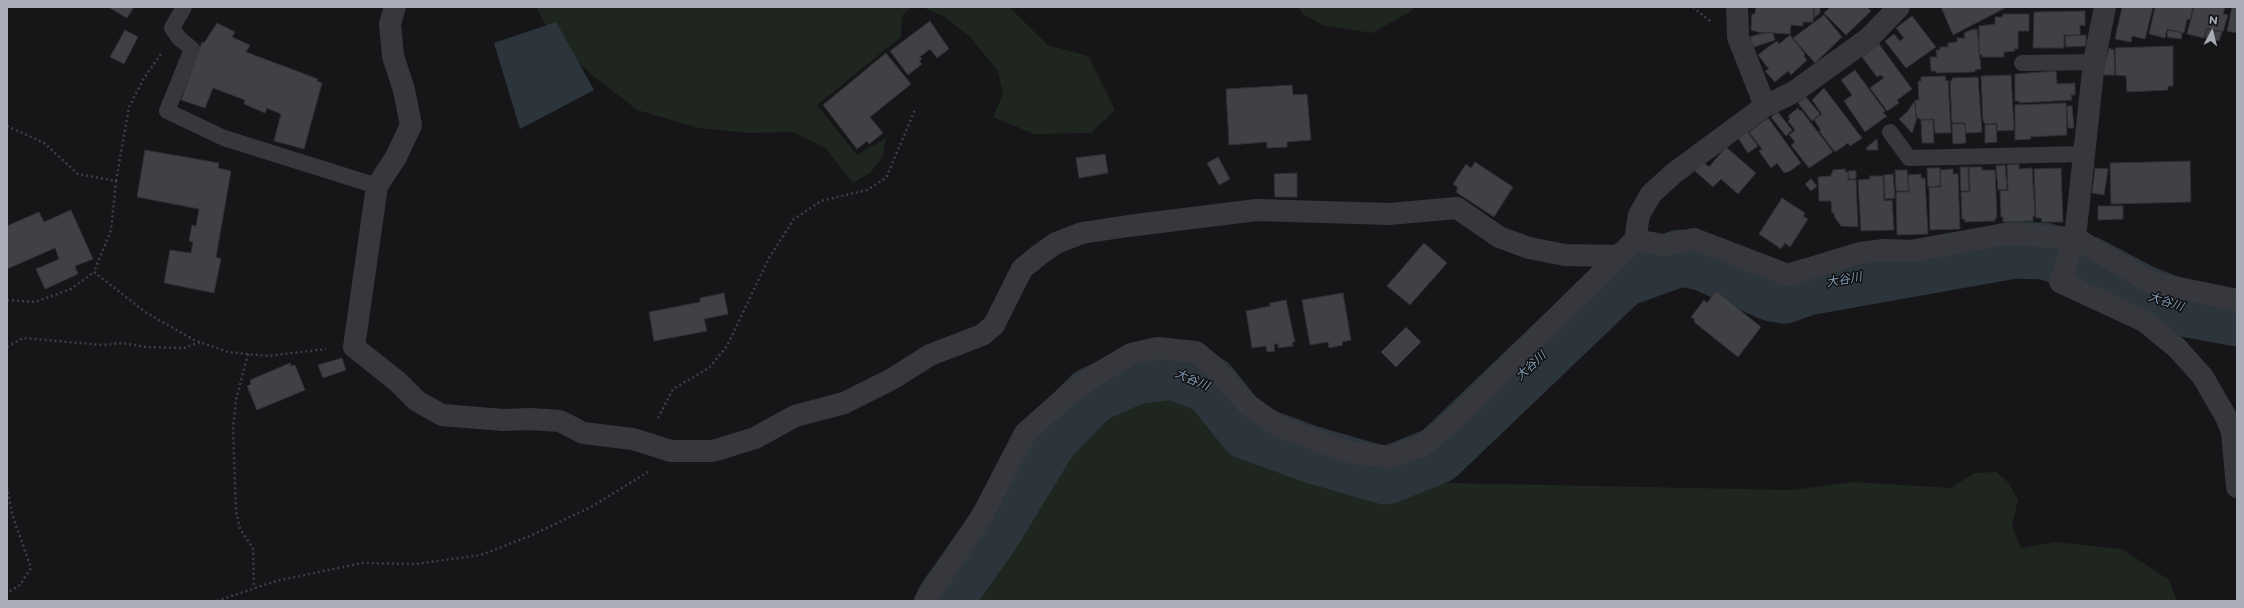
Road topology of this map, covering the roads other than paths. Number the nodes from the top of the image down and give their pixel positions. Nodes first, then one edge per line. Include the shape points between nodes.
1 (184, 7) edge
2 (395, 7) edge
3 (1737, 7) edge
4 (1899, 7) edge
5 (2105, 7) edge
6 (2094, 62) junction
7 (2022, 63) dead end
8 (1765, 106) junction
9 (1890, 132) dead end
10 (2083, 154) junction
11 (377, 186) junction
12 (1635, 240) junction
13 (2074, 242) junction
14 (1618, 256) junction
15 (2237, 300) edge
16 (2237, 487) edge
17 (925, 601) edge

1 - 11 lane via 172,28 178,38 192,49 167,111 224,138
2 - 11 street via 390,24 393,56 404,90 411,125 396,157
3 - 8 street via 1738,38
4 - 8 street via 1870,38 1794,92
5 - 6 street
6 - 7 lane
6 - 10 street
8 - 12 street via 1651,194 1639,215
9 - 10 lane via 1909,158
10 - 13 street
11 - 14 street via 354,346 417,401 442,415 560,421 583,433 633,439 671,451 713,450 755,438 794,416 844,403 892,379 930,355 982,335 994,325 1022,270 1056,243 1082,233 1257,210 1389,214 1457,208 1499,237 1529,248 1565,255
12 - 13 street via 1664,245 1694,239 1788,275 1860,253 1884,250 1914,251 2005,234
12 - 14 street
13 - 15 street via 2150,282
13 - 16 street via 2060,282 2144,321 2177,348 2203,377 2232,432
14 - 17 street via 1451,422 1422,446 1390,457 1348,452 1280,427 1248,405 1213,366 1196,352 1157,348 1131,354 1068,395 1025,433 982,516

